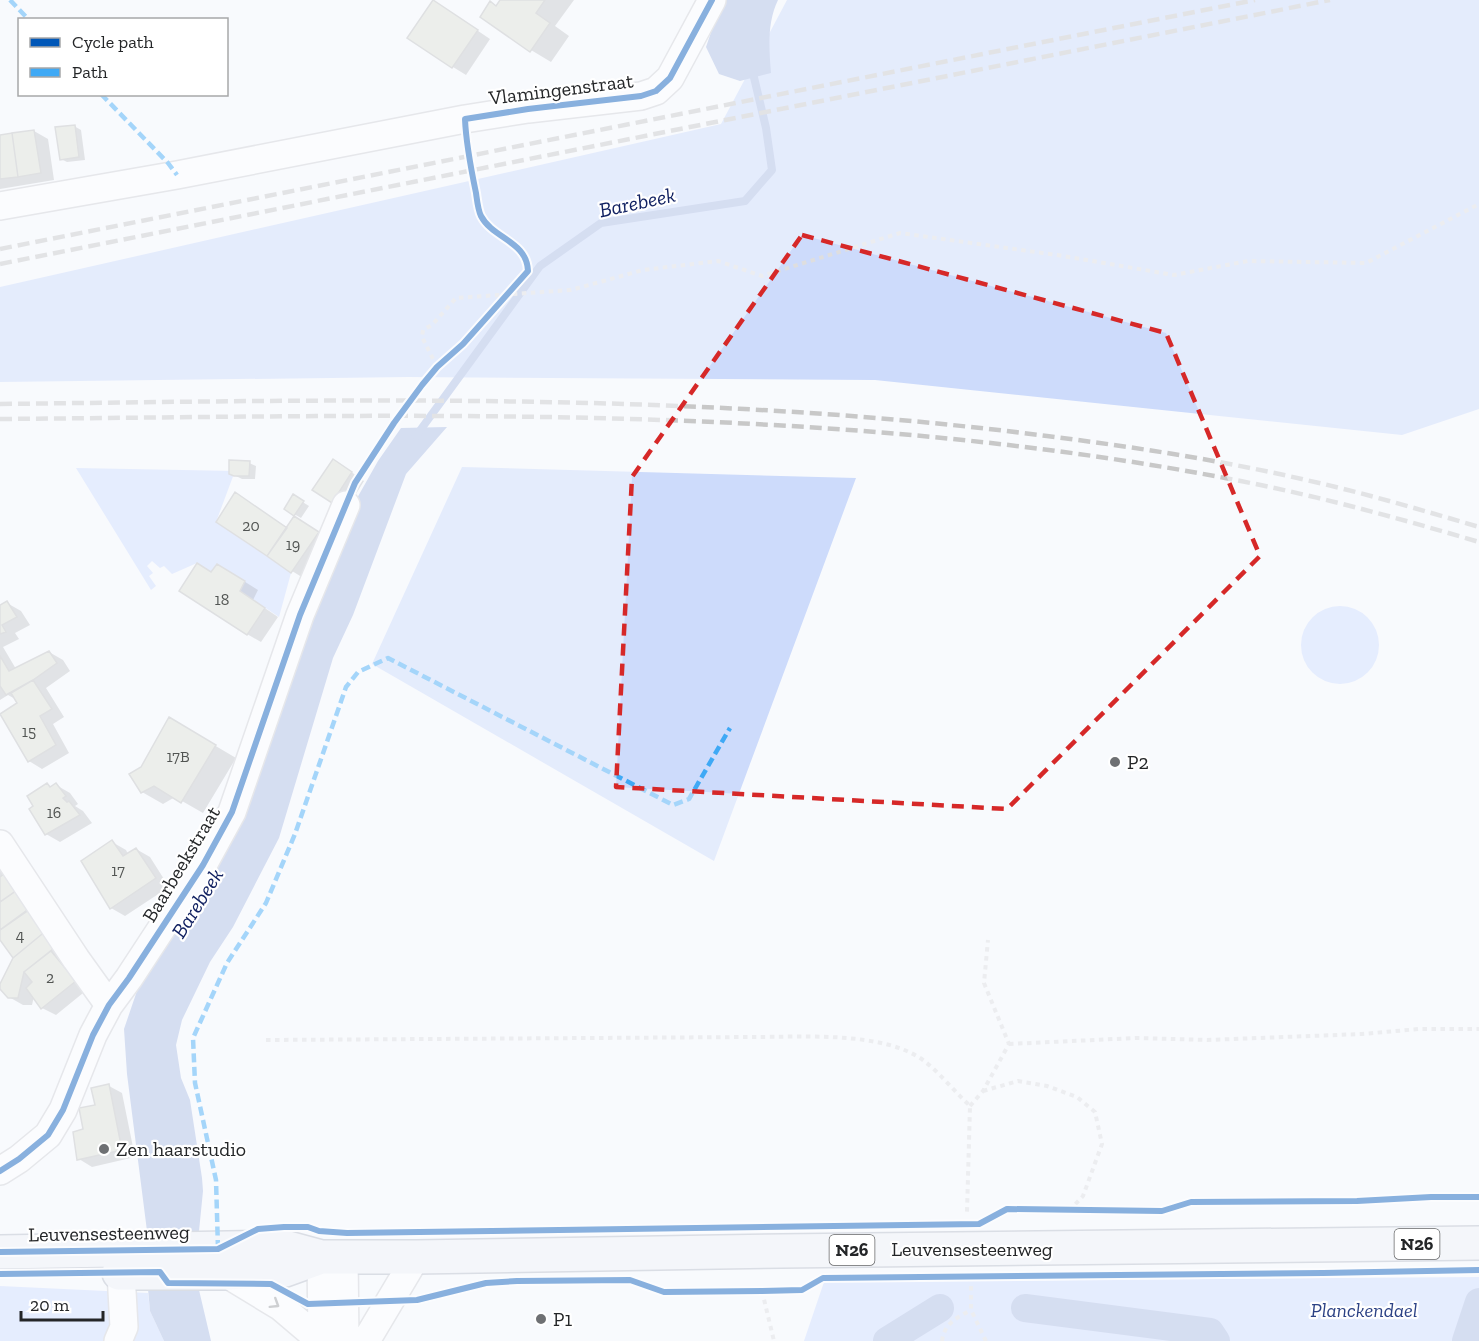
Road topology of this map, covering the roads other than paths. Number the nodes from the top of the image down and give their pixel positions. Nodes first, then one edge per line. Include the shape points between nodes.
1 (712, 0) edge
2 (0, 206) edge
3 (346, 505) dead end
4 (0, 844) edge
5 (109, 1005) junction
6 (0, 1171) edge
7 (1479, 1243) edge
8 (0, 1252) edge
9 (333, 1257) junction
10 (416, 1257) junction
11 (121, 1273) junction
12 (0, 1274) edge
13 (225, 1274) junction
14 (118, 1341) edge
15 (322, 1341) edge
16 (345, 1341) edge
17 (366, 1341) edge

1 - 2 street, Vlamingenstraat via 670,78 656,91 641,96 486,116
3 - 5 street, Baarbeekstraat via 300,615 232,812 203,865
4 - 5 street
5 - 6 street, Baarbeekstraat via 48,1135
7 - 10 main road, Leuvensesteenweg / N26
8 - 9 main road, Leuvensesteenweg / N26 via 285,1247
9 - 10 main road, Leuvensesteenweg / N26
9 - 13 main road, Leuvensesteenweg / N26 via 285,1270
9 - 15 street
9 - 16 street
10 - 17 street
11 - 12 main road, Leuvensesteenweg / N26
11 - 13 main road, Leuvensesteenweg / N26
11 - 14 street via 124,1327
13 -> 15 street via 281,1307

